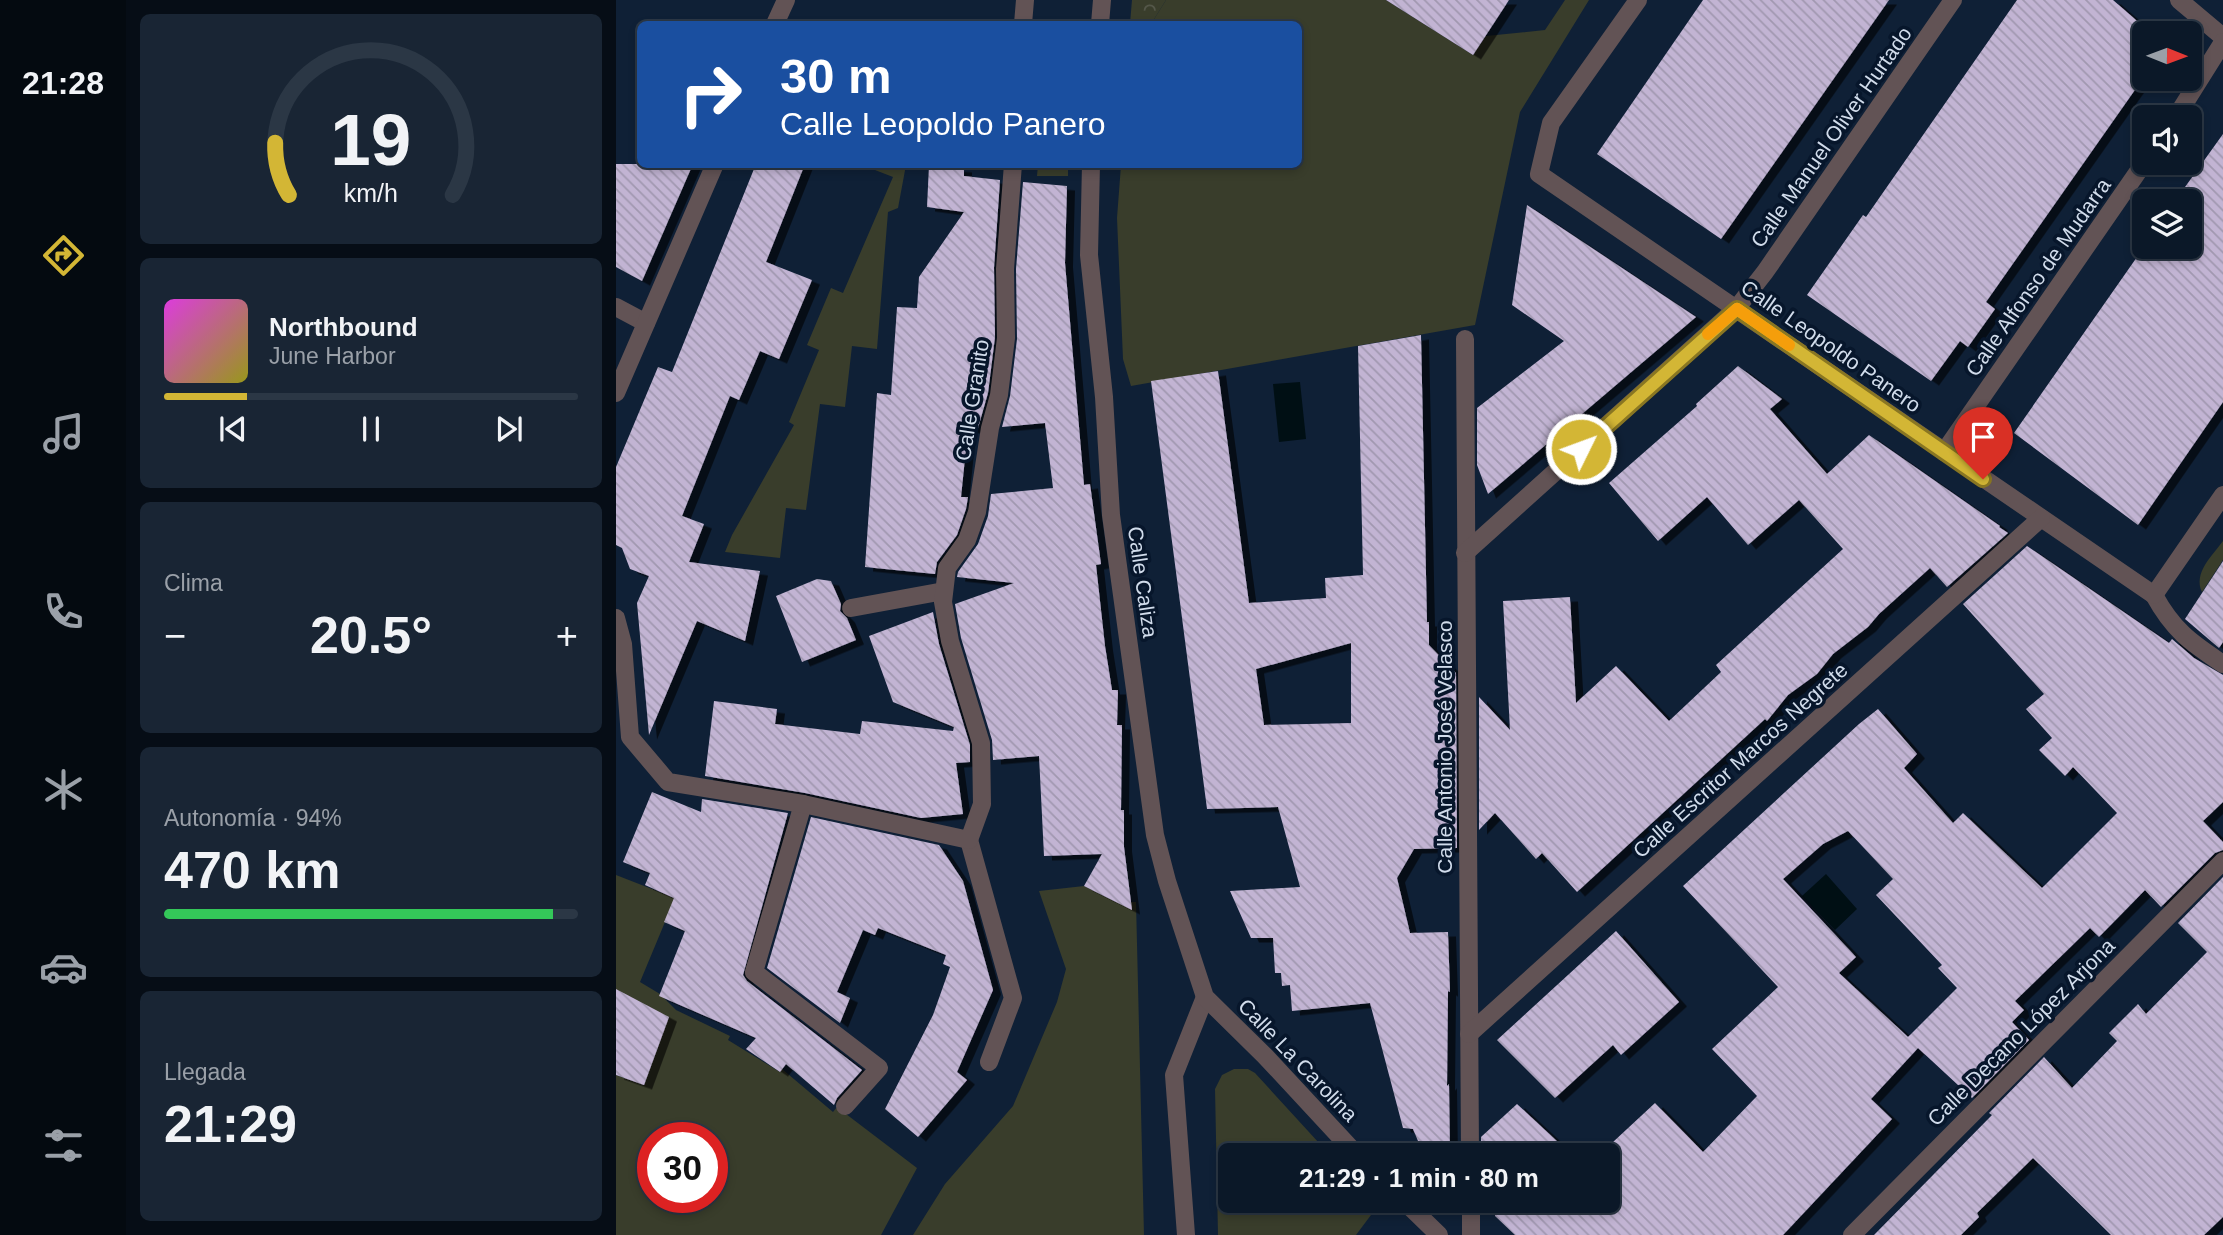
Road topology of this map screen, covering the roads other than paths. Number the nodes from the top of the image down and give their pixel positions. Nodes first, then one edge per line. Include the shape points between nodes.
1 (786, 0) edge
2 (1025, 0) edge
3 (1102, 0) edge
4 (1638, 0) edge
5 (1953, 0) edge
6 (2179, 0) edge
7 (776, 21) edge
8 (1023, 21) edge
9 (1100, 21) edge
10 (2223, 40) edge
11 (2183, 105) edge
12 (713, 168) edge
13 (1013, 168) edge
14 (1091, 168) edge
15 (2136, 175) edge
16 (616, 307) edge
17 (1737, 309) junction
18 (646, 323) junction
19 (1465, 339) dead end
20 (616, 393) edge
21 (1944, 452) junction
22 (2223, 495) edge
23 (2041, 518) junction
24 (1465, 553) junction
25 (944, 591) junction
26 (2154, 595) junction
27 (851, 608) dead end
28 (616, 618) edge
29 (2223, 664) edge
30 (803, 804) junction
31 (969, 840) junction
32 (2223, 860) edge
33 (1205, 997) junction
34 (1469, 1034) junction
35 (989, 1062) dead end
36 (845, 1106) dead end
37 (1346, 1143) edge
38 (1471, 1143) edge
39 (1416, 1213) edge
40 (1471, 1213) edge
41 (1186, 1235) edge
42 (1439, 1235) edge
43 (1471, 1235) edge
44 (1852, 1235) edge

1 - 7 street
2 - 8 street
3 - 9 street
4 - 17 street, Calle Leopoldo Panero via 1551,123 1539,174
5 - 17 street, Calle Manuel Oliver Hurtado
6 - 10 street
10 - 11 street
12 - 18 street
13 - 25 street, Calle Granito via 1005,269 1006,338 999,395 977,512 967,540 947,568
14 - 33 street, Calle Caliza via 1088,255 1117,566 1155,835
15 - 21 street, Calle Alfonso de Mudarra
16 - 18 street
17 - 21 street, Calle Leopoldo Panero
17 - 24 street, Calle Manuel Oliver Hurtado
18 - 20 street
19 - 24 street, Calle Antonio José Velasco
21 - 23 street, Calle Leopoldo Panero
22 - 26 street
23 - 26 street, Calle Leopoldo Panero
23 - 34 street, Calle Escritor Marcos Negrete
24 - 34 street, Calle Antonio José Velasco
25 - 27 street
25 - 31 street, Calle Granito via 950,641 981,743 982,804
26 - 29 street, Calle Leopoldo Panero via 2167,619
28 - 30 street via 623,644 630,737 668,782
30 - 31 street
30 - 36 street via 754,972 878,1068
31 - 35 street via 1013,998
32 - 44 street, Calle Decano López Arjona
33 - 37 street, Calle La Carolina
33 - 41 street via 1174,1075
34 - 38 street, Calle Antonio José Velasco
39 - 42 street
40 - 43 street

